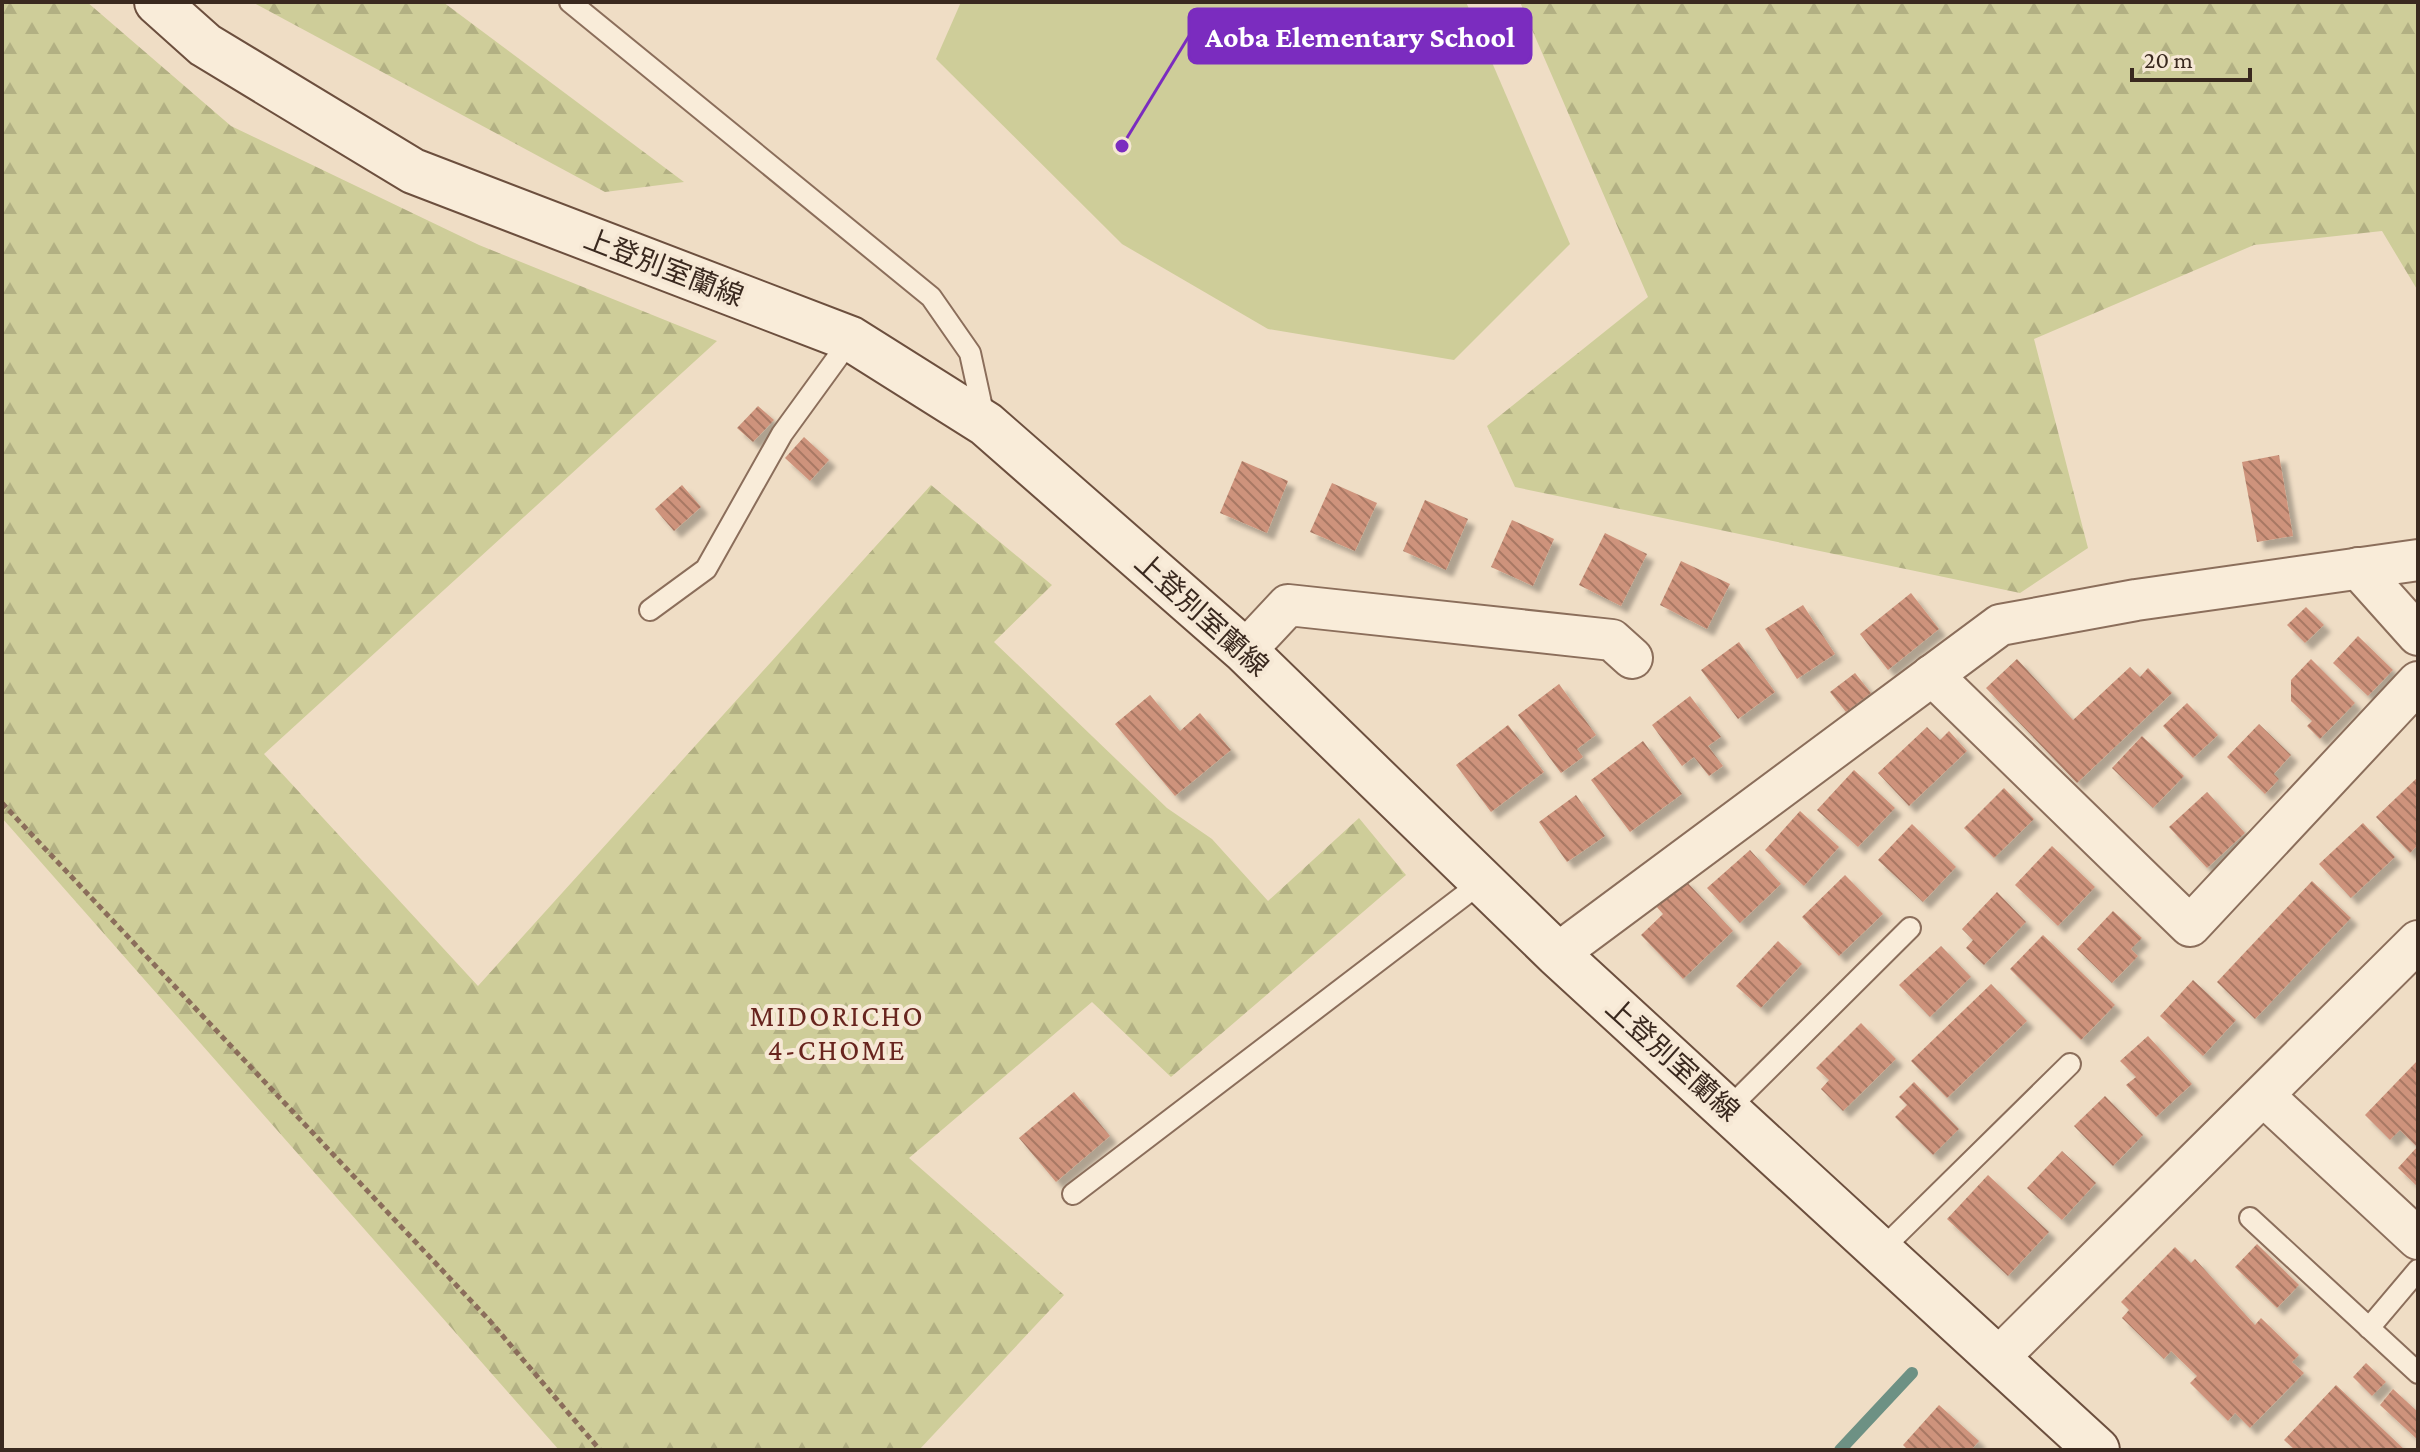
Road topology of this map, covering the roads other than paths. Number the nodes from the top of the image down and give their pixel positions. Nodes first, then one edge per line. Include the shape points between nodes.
1 (157, 2) edge
2 (570, 2) edge
3 (851, 339) junction
4 (986, 424) junction
5 (2418, 560) edge
6 (2358, 568) junction
7 (650, 610) dead end
8 (2418, 635) edge
9 (1245, 651) junction
10 (1632, 658) dead end
11 (1932, 675) junction
12 (2418, 682) edge
13 (1483, 881) junction
14 (1910, 928) dead end
15 (2418, 941) edge
16 (1557, 954) junction
17 (2070, 1064) dead end
18 (2264, 1096) junction
19 (1728, 1109) junction
20 (1073, 1194) dead end
21 (2250, 1218) dead end
22 (2418, 1239) edge
23 (1880, 1251) junction
24 (2418, 1270) edge
25 (2369, 1328) junction
26 (1998, 1358) junction
27 (2418, 1373) edge
28 (2097, 1450) edge

1 - 3 main road, 上登別室蘭線 via 205,45 413,171
2 - 4 lane via 931,297 970,353
3 - 4 main road, 上登別室蘭線
3 - 7 lane via 782,434 706,569
4 - 9 main road, 上登別室蘭線
5 - 6 street
6 - 8 street
6 - 11 street via 2000,625
9 - 10 street via 1288,605 1612,640
9 - 13 main road, 上登別室蘭線
11 - 12 street via 2190,926
11 - 16 street
13 - 16 main road, 上登別室蘭線
13 - 20 lane
14 - 19 lane
15 - 18 street
16 - 19 main road, 上登別室蘭線
17 - 23 lane
18 - 22 street
18 - 26 street
19 - 23 main road, 上登別室蘭線
21 - 25 lane
23 - 26 main road, 上登別室蘭線
24 - 25 lane
25 - 27 lane
26 - 28 main road, 上登別室蘭線

